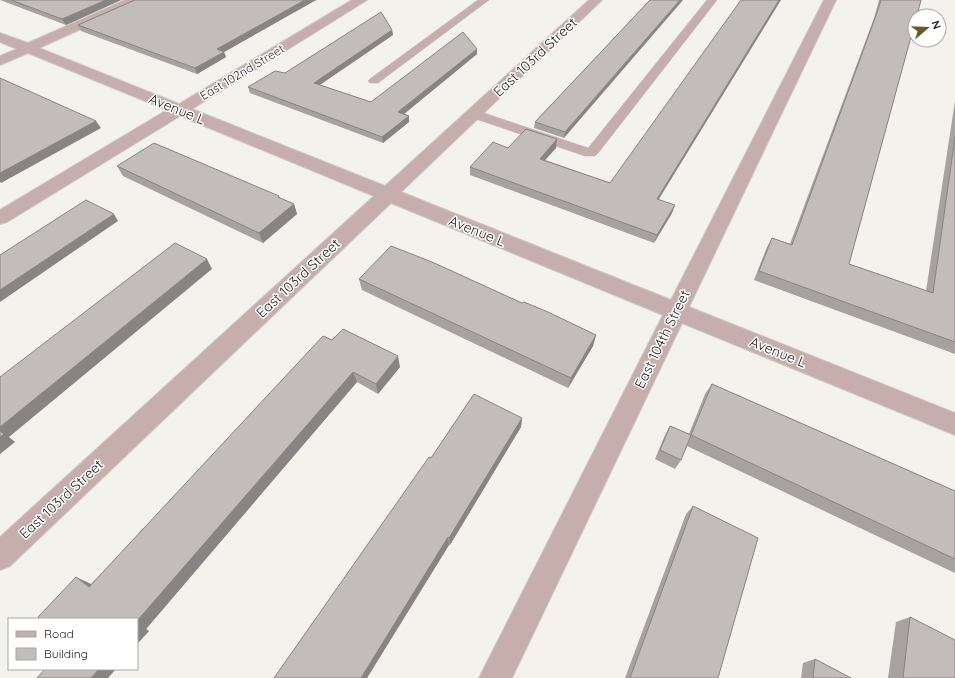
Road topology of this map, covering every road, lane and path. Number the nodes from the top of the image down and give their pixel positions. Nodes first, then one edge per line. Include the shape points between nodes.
1 (135, 0) edge
2 (361, 0) edge
3 (484, 0) edge
4 (596, 0) edge
5 (712, 0) edge
6 (830, 0) edge
7 (0, 37) edge
8 (28, 48) junction
9 (0, 61) edge
10 (374, 81) dead end
11 (180, 110) junction
12 (474, 114) junction
13 (388, 194) junction
14 (0, 218) edge
15 (676, 310) junction
16 (955, 424) edge
17 (0, 556) edge
18 (495, 678) edge

1 - 8 street
2 - 11 street, East 102nd Street
3 - 10 lane
4 - 12 street, East 103rd Street
5 - 12 lane via 590,153
6 - 15 street, East 104th Street
7 - 8 street, Avenue L
8 - 9 street
8 - 11 street, Avenue L
11 - 13 street, Avenue L
11 - 14 street, East 102nd Street
12 - 13 street, East 103rd Street
13 - 15 street, Avenue L
13 - 17 street, East 103rd Street
15 - 16 street, Avenue L
15 - 18 street, East 104th Street

